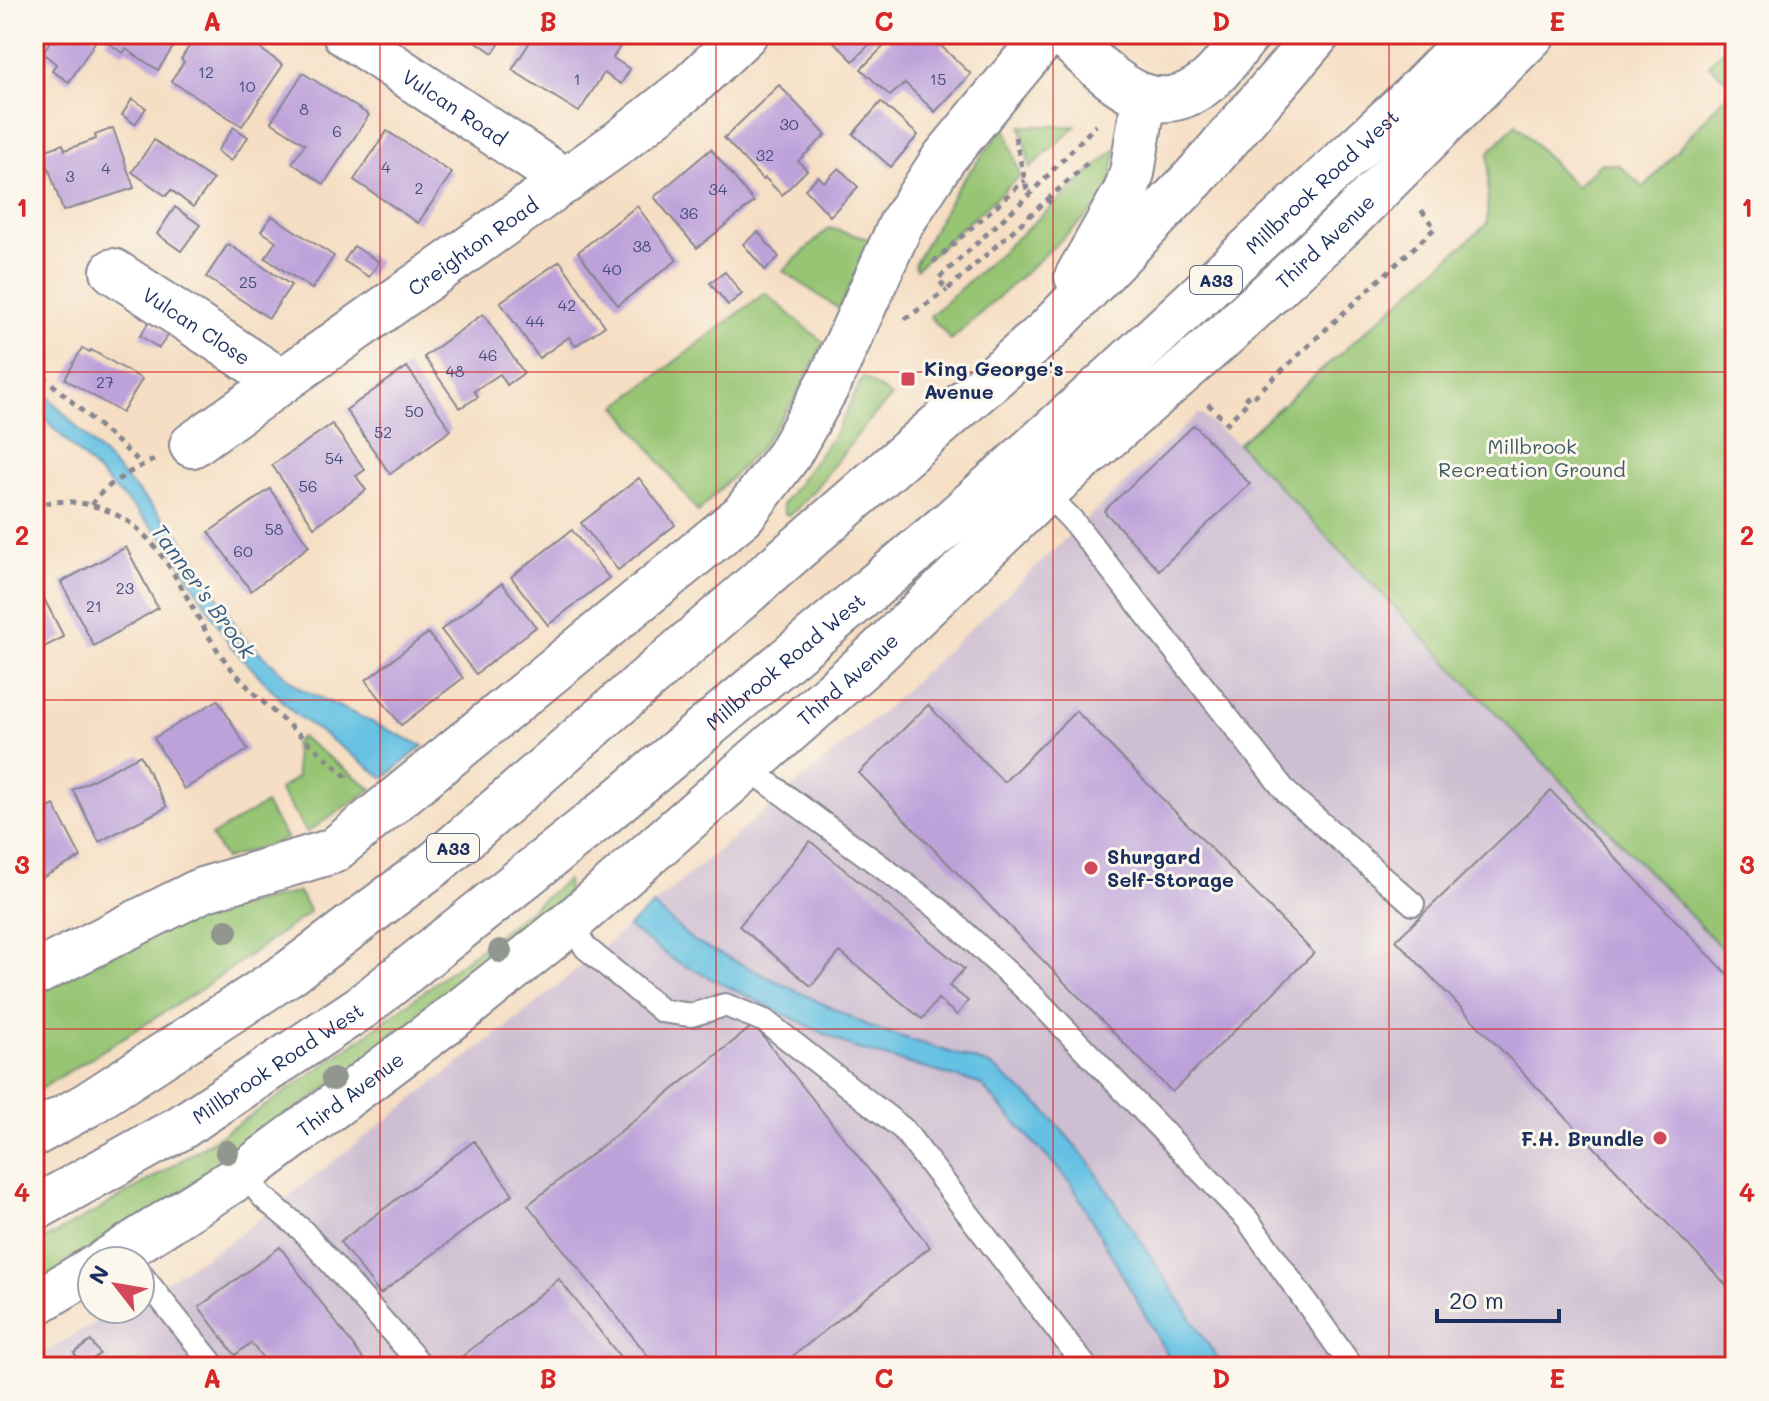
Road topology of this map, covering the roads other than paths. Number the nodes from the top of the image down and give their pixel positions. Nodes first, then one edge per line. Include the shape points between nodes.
1 (345, 34) edge
2 (745, 34) edge
3 (1047, 34) edge
4 (1062, 34) edge
5 (1248, 34) edge
6 (1318, 34) edge
7 (1474, 34) edge
8 (1533, 34) edge
9 (1136, 94) junction
10 (566, 181) junction
11 (113, 271) dead end
12 (1047, 331) junction
13 (281, 381) junction
14 (192, 445) dead end
15 (1045, 492) junction
16 (748, 768) junction
17 (1413, 904) dead end
18 (570, 923) junction
19 (34, 974) edge
20 (34, 1134) edge
21 (243, 1174) junction
22 (34, 1209) edge
23 (143, 1245) edge
24 (76, 1284) edge
25 (34, 1304) edge
26 (156, 1304) edge
27 (1343, 1364) edge
28 (215, 1367) edge
29 (423, 1367) edge
30 (1086, 1367) edge

1 - 10 main road, Vulcan Road
2 - 10 main road, Creighton Road via 690,86
3 - 19 main road via 944,158 901,224 830,381 788,456 743,515 333,851 202,890
4 - 9 main road
5 - 9 main road via 1192,92 1177,99
6 - 12 main road, A33 via 1195,177
7 - 22 main road, Millbrook Road West / A33 via 1389,119 975,500 598,818 363,1006 180,1128
8 - 15 main road, Third Avenue via 1225,335
9 - 12 main road via 1132,173 1126,191
10 - 13 main road, Creighton Road
11 - 13 main road, Vulcan Close
12 - 20 main road, A33 via 437,862 291,972
13 - 14 main road, Creighton Road
15 - 16 main road, Third Avenue
15 - 17 lane via 1287,793
16 - 18 main road, Third Avenue
16 - 27 lane via 940,910 1038,1001 1247,1219
18 - 21 main road, Third Avenue
18 - 30 lane via 586,948 662,1011 691,1015 725,1005 765,1021 903,1129
21 - 23 main road, Third Avenue
21 - 29 lane via 302,1230
24 - 25 main road, Third Avenue
26 - 28 lane

